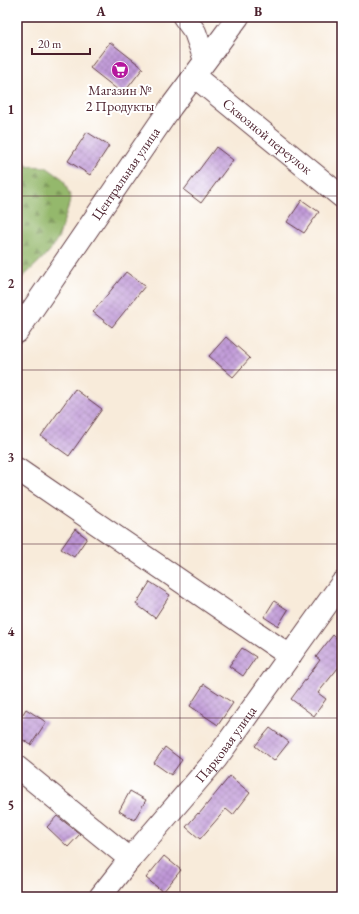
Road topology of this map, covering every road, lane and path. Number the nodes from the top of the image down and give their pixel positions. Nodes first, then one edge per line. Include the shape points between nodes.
1 (184, 17) edge
2 (238, 17) edge
3 (200, 68) junction
4 (342, 197) edge
5 (17, 332) edge
6 (17, 469) edge
7 (342, 583) edge
8 (290, 656) junction
9 (17, 767) edge
10 (130, 859) junction
11 (100, 897) edge

1 - 3 street via 195,32
2 - 3 street, Центральная улица
3 - 4 street, Сквозной переулок
3 - 5 street, Центральная улица
6 - 8 street
7 - 8 street, Парковая улица
8 - 10 street, Парковая улица via 216,759
9 - 10 street
10 - 11 street, Парковая улица

